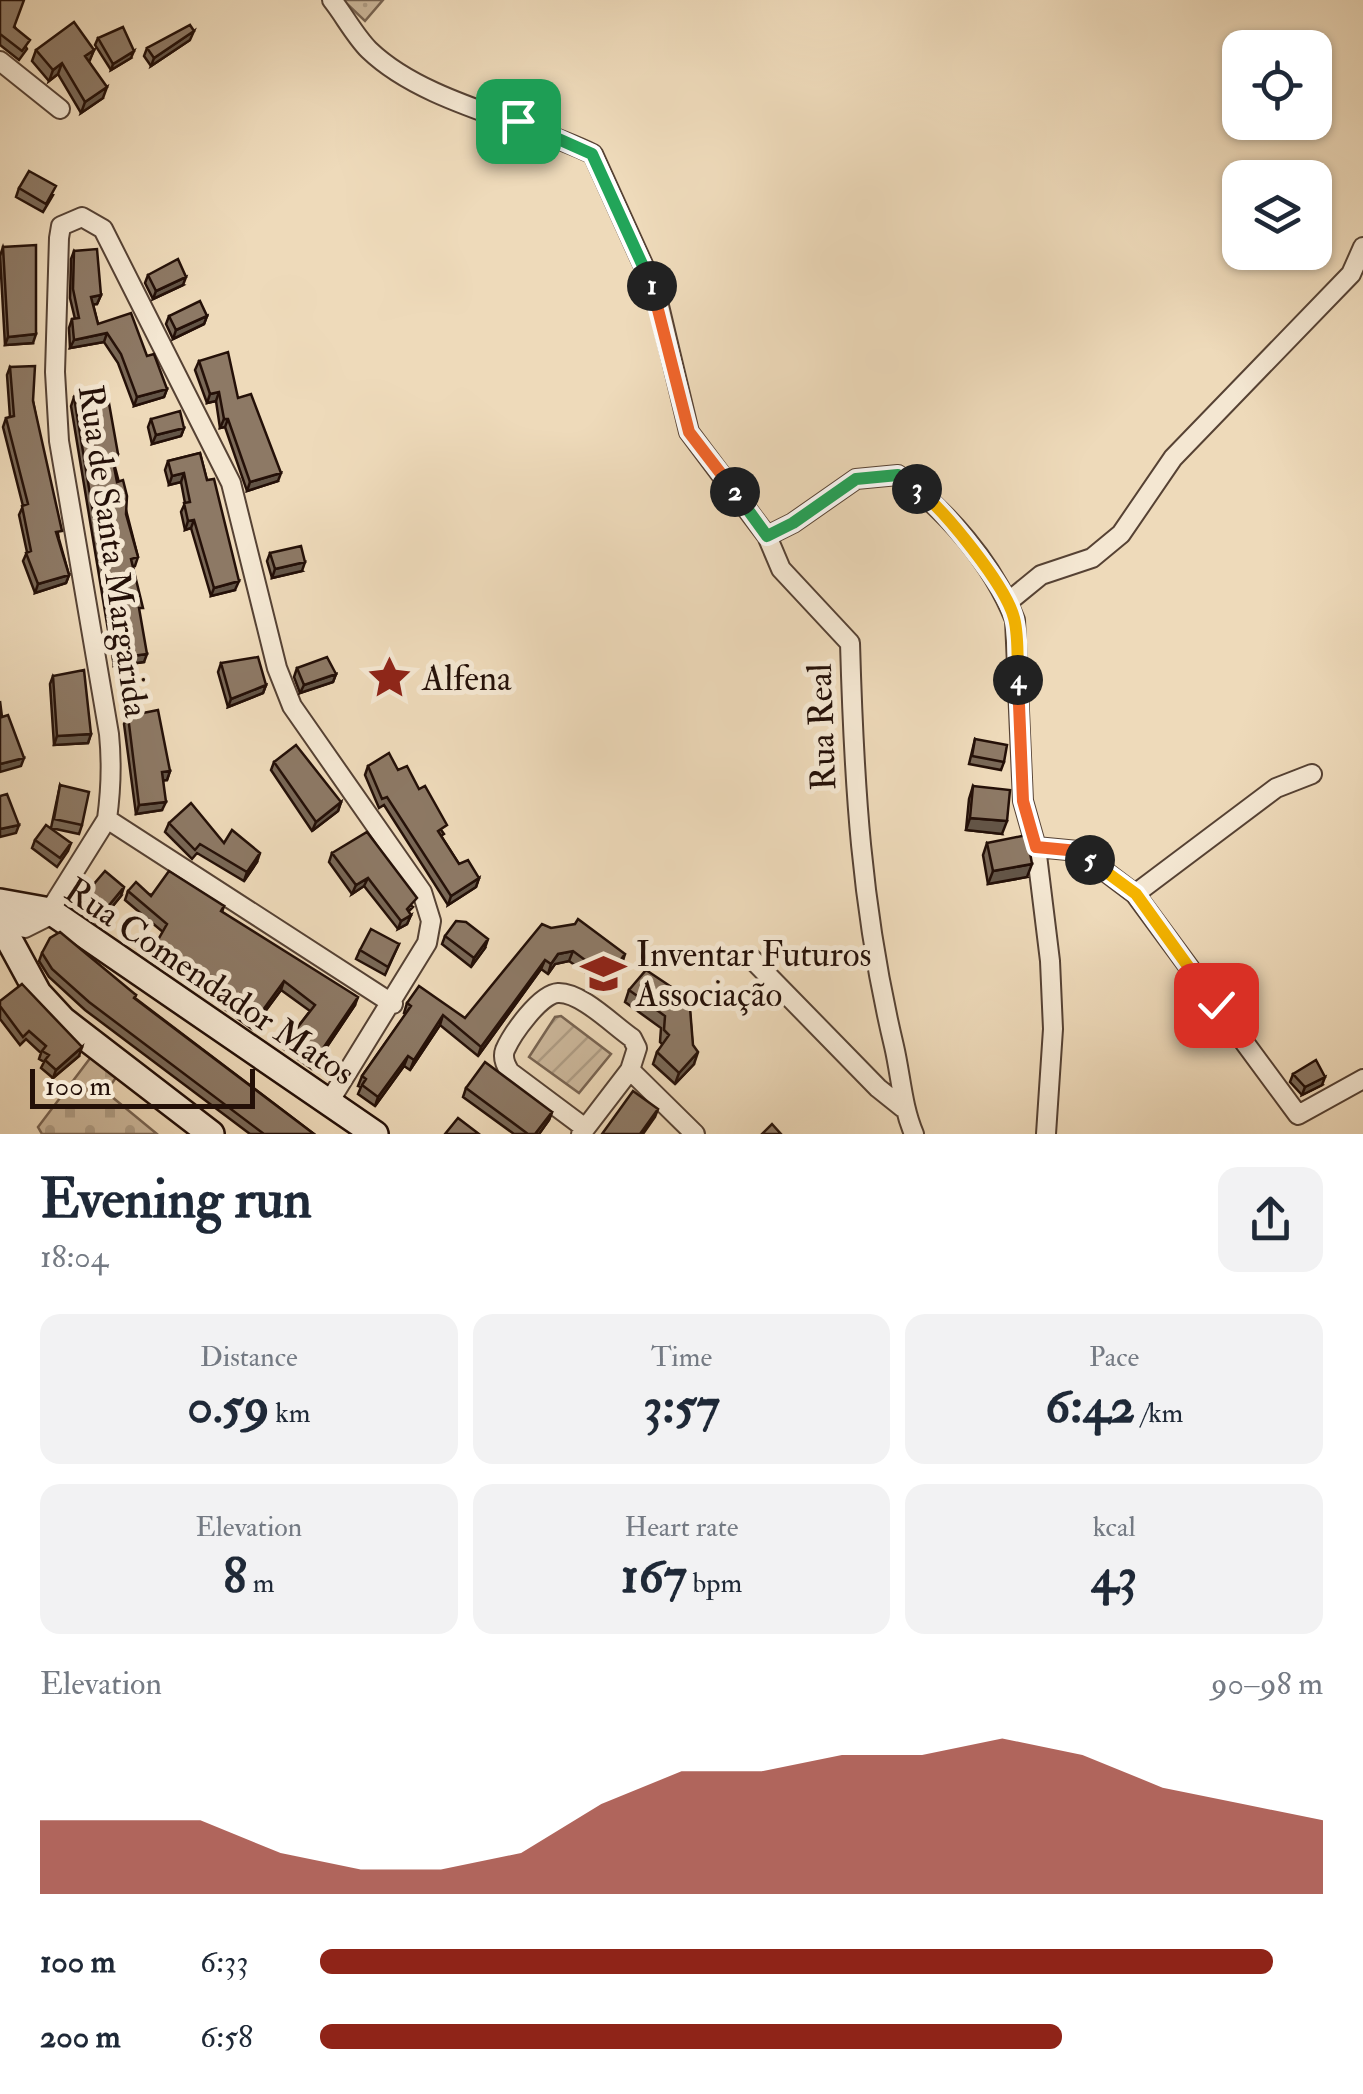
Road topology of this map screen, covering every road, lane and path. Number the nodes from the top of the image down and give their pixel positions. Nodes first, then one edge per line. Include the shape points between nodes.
1 (332, 0) edge
2 (0, 62) edge
3 (60, 109) dead end
4 (1363, 247) edge
5 (767, 536) junction
6 (1008, 602) junction
7 (1312, 774) dead end
8 (107, 820) junction
9 (1036, 847) junction
10 (1136, 894) junction
11 (16, 915) edge
12 (751, 958) dead end
13 (392, 1004) junction
14 (630, 1070) junction
15 (1363, 1079) edge
16 (329, 1102) junction
17 (903, 1108) junction
18 (583, 1131) edge
19 (211, 1134) edge
20 (374, 1134) edge
21 (696, 1134) edge
22 (914, 1134) edge
23 (1046, 1134) edge

1 - 5 street, Rua Real via 368,49 397,70 592,154 656,293 689,432
2 - 3 street
4 - 6 street via 1352,274 1173,458 1122,534 1092,558 1041,574
5 - 6 street via 856,479 898,475 962,532
5 - 17 street, Rua Real via 781,569 850,643 860,870
6 - 9 street via 1015,620 1023,801
7 - 10 street via 1276,788
8 - 11 street, Rua de Santa Margarida via 64,883
8 - 13 street
8 - 13 street, Rua de Santa Margarida via 108,734 59,441 55,372 61,226 82,217 103,229 232,484 292,706 428,906 427,942
9 - 10 street via 1078,851
9 - 23 street via 1053,1029
10 - 15 street via 1298,1115
11 - 16 street, Rua Comendador Matos
11 - 19 street via 38,993 63,1020
12 - 17 street
13 - 16 street, Rua de Santa Margarida
14 - 18 street
14 - 18 street via 636,1057 632,1038 570,994 545,996 504,1052 505,1063
14 - 21 street
16 - 20 street, Rua Comendador Matos
17 - 22 street, Rua Real

